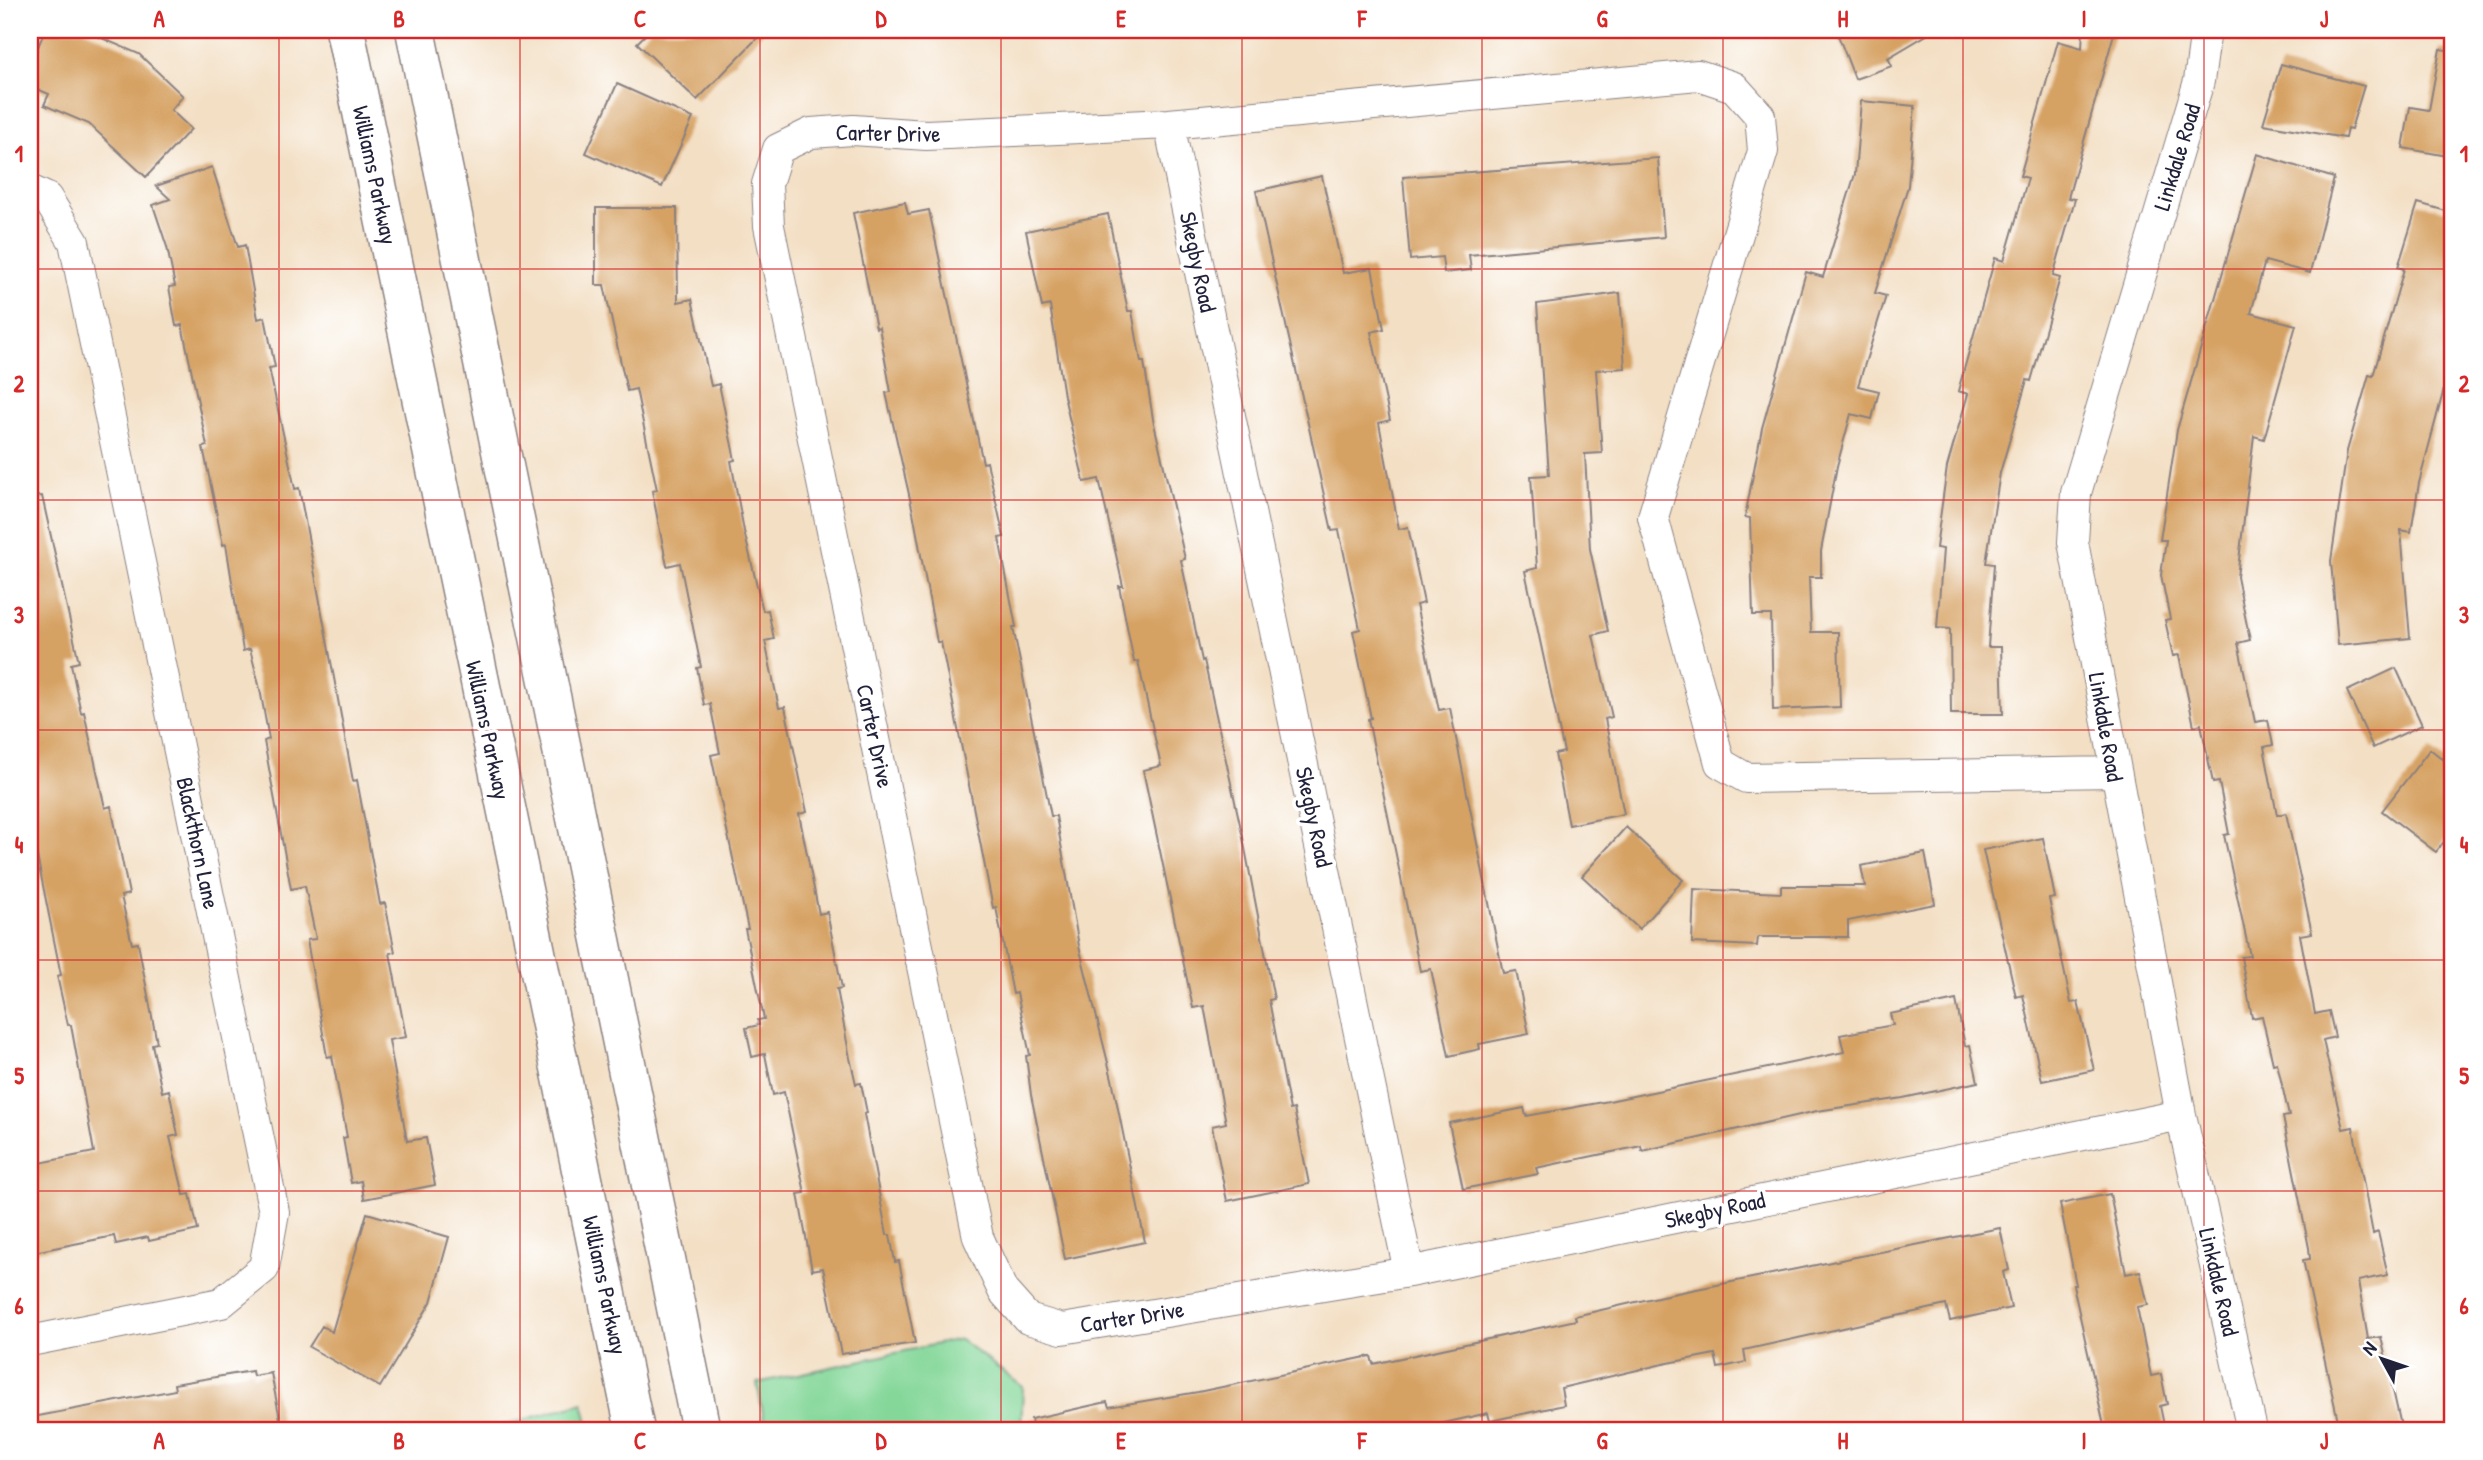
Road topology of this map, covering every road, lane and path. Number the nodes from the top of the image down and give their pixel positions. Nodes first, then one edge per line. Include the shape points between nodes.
1 (345, 30) edge
2 (415, 30) edge
3 (2206, 30) edge
4 (1169, 124) junction
5 (30, 190) edge
6 (2114, 772) junction
7 (2181, 1115) junction
8 (1409, 1272) junction
9 (30, 1341) edge
10 (635, 1430) edge
11 (701, 1430) edge
12 (2252, 1430) edge

1 - 10 main road, Williams Parkway
2 - 11 main road
3 - 6 street, Linkdale Road via 2199,80 2076,493 2073,542
4 - 6 street via 1698,75 1734,87 1760,116 1763,151 1653,517 1720,763 1746,778
4 - 8 street, Skegby Road
4 - 8 street, Carter Drive via 926,135 853,130 811,133 778,149 766,184 769,226 975,1223 1003,1291 1028,1319 1062,1329
5 - 9 street, Blackthorn Lane via 47,198 74,242 274,1212 264,1269 221,1303
6 - 7 street, Linkdale Road
7 - 8 street, Skegby Road
7 - 12 street, Linkdale Road

